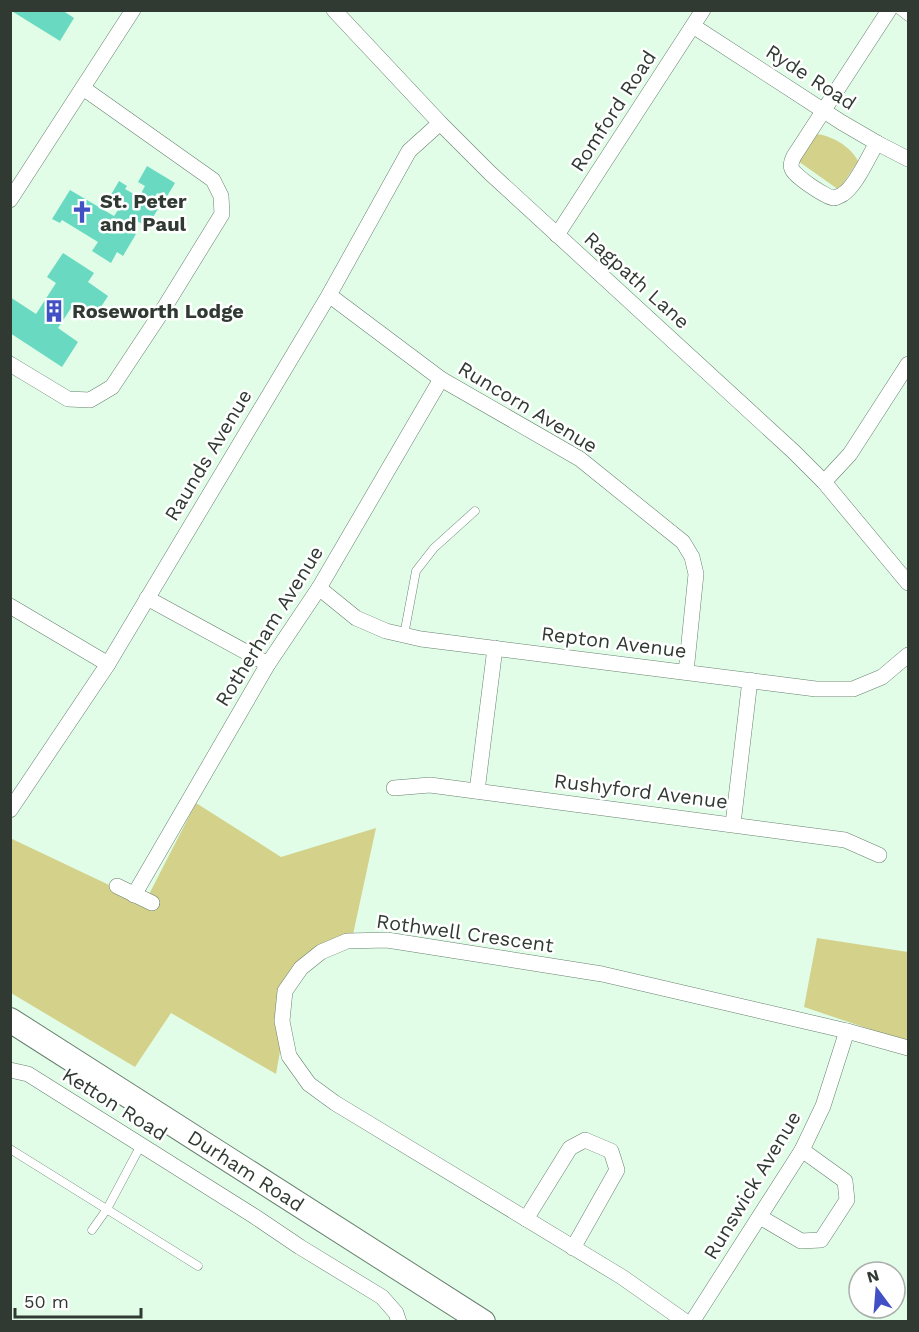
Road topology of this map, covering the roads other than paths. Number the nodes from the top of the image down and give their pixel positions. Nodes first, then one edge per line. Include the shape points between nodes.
1 (133, 10) edge
2 (334, 10) edge
3 (703, 10) edge
4 (889, 10) edge
5 (899, 10) edge
6 (909, 17) edge
7 (693, 26) junction
8 (83, 88) junction
9 (824, 111) junction
10 (440, 123) junction
11 (876, 143) junction
12 (909, 159) edge
13 (10, 200) edge
14 (557, 235) junction
15 (329, 295) junction
16 (10, 364) edge
17 (909, 364) edge
18 (441, 379) junction
19 (825, 482) junction
20 (475, 511) dead end
21 (909, 583) edge
22 (319, 588) junction
23 (147, 598) junction
24 (10, 606) edge
25 (405, 635) junction
26 (495, 648) junction
27 (909, 656) edge
28 (108, 664) junction
29 (268, 664) junction
30 (686, 672) junction
31 (750, 680) junction
32 (394, 788) dead end
33 (477, 791) junction
34 (10, 810) edge
35 (733, 824) junction
36 (879, 855) dead end
37 (117, 886) dead end
38 (134, 895) junction
39 (152, 903) dead end
40 (10, 1020) edge
41 (847, 1031) junction
42 (909, 1048) edge
43 (10, 1070) edge
44 (141, 1145) junction
45 (10, 1149) edge
46 (802, 1150) junction
47 (107, 1209) junction
48 (760, 1217) junction
49 (526, 1219) junction
50 (92, 1230) dead end
51 (573, 1248) junction
52 (198, 1266) dead end
53 (399, 1322) edge
54 (483, 1322) edge
55 (686, 1322) edge
56 (693, 1322) edge

1 - 8 street
2 - 10 street, Ragpath Lane
3 - 7 street, Romford Road
4 - 9 street
5 - 6 lane
7 - 9 street, Ryde Road
7 - 14 street, Romford Road
8 - 13 street
8 - 16 street via 213,180 221,196 222,214 112,387 90,400 68,399
9 - 11 street, Ryde Road
9 - 11 street via 791,169 826,196 835,198 850,188
10 - 14 street, Ragpath Lane
10 - 15 street, Raunds Avenue via 409,151
11 - 12 street, Ryde Road
14 - 19 street, Ragpath Lane
15 - 18 street, Runcorn Avenue
15 - 23 street, Raunds Avenue
17 - 19 street via 850,453
18 - 22 street, Rotherham Avenue
18 - 30 street, Runcorn Avenue via 580,459 683,542 696,574
19 - 21 street, Ragpath Lane
20 - 25 lane via 416,571
22 - 25 street, Repton Avenue via 356,618
22 - 29 street, Rotherham Avenue
23 - 28 street, Raunds Avenue
23 - 29 street
24 - 28 street
25 - 26 street, Repton Avenue
26 - 30 street, Repton Avenue
26 - 33 street
27 - 31 street, Repton Avenue via 882,677 853,689
28 - 34 street, Raunds Avenue
29 - 38 street, Rotherham Avenue
30 - 31 street, Repton Avenue
31 - 35 street
32 - 33 street, Rushyford Avenue via 430,785
33 - 35 street, Rushyford Avenue
35 - 36 street, Rushyford Avenue via 845,840
37 - 38 street
38 - 39 street
40 - 54 main road, Durham Road
41 - 42 street, Rothwell Crescent
41 - 46 street, Runswick Avenue via 823,1107
41 - 49 street, Rothwell Crescent via 602,974 387,940 347,940 321,952 301,968 285,991 282,1021 289,1056 309,1084
43 - 44 street, Ketton Road via 28,1074
44 - 47 lane
44 - 53 street, Ketton Road via 382,1297
45 - 47 lane
46 - 48 street, Runswick Avenue
46 - 48 street via 845,1181 847,1200 821,1240 801,1241
47 - 50 lane
47 - 52 lane
48 - 56 street, Runswick Avenue
49 - 51 street, Rothwell Crescent
49 - 51 street via 570,1148 585,1140 611,1151 617,1170
51 - 55 street, Rothwell Crescent

